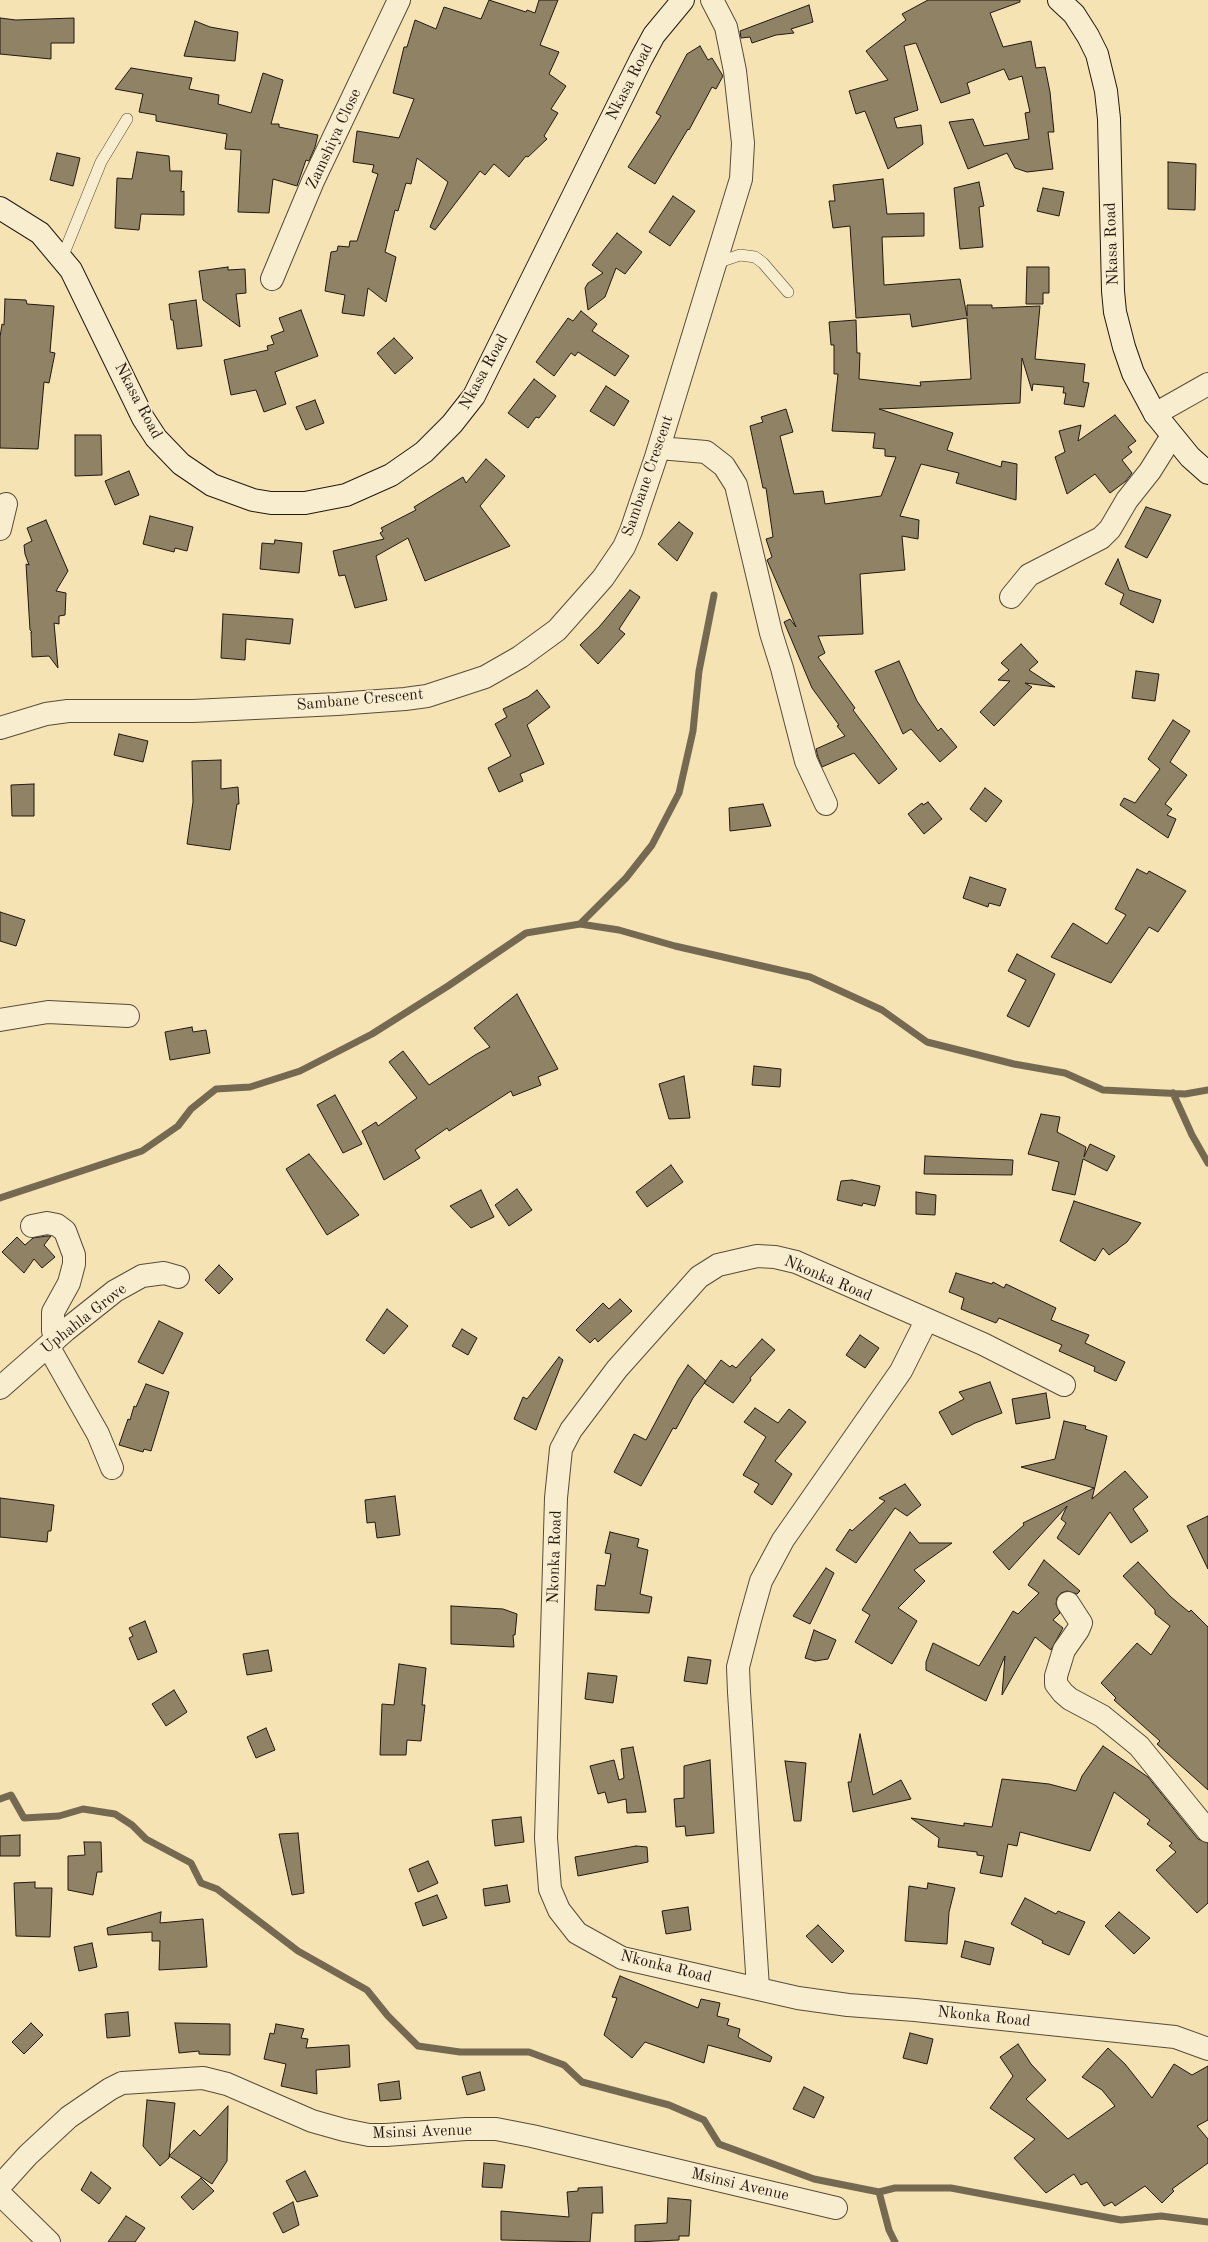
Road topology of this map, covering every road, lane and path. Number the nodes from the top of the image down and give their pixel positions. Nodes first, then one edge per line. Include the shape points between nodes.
1 (399, 0) edge
2 (683, 0) edge
3 (712, 0) edge
4 (1060, 0) edge
5 (127, 119) dead end
6 (0, 208) edge
7 (62, 258) junction
8 (716, 263) junction
9 (272, 280) dead end
10 (788, 292) dead end
11 (1208, 384) edge
12 (1155, 414) junction
13 (1172, 436) junction
14 (659, 448) junction
15 (1208, 473) edge
16 (6, 504) dead end
17 (0, 529) edge
18 (1011, 598) dead end
19 (0, 728) edge
20 (826, 804) dead end
21 (128, 1016) dead end
22 (0, 1020) edge
23 (32, 1226) dead end
24 (178, 1277) dead end
25 (926, 1321) junction
26 (52, 1342) junction
27 (1064, 1385) dead end
28 (0, 1388) edge
29 (112, 1468) dead end
30 (1068, 1604) dead end
31 (1208, 1831) edge
32 (758, 1988) junction
33 (1208, 2049) edge
34 (0, 2186) edge
35 (0, 2194) edge
36 (836, 2208) dead end
37 (49, 2242) edge

1 - 9 street, Zamshiya Close via 313,181
2 - 7 street, Nkasa Road via 654,35 641,59 474,396 452,424 424,452 391,475 362,489 323,501 271,503 239,496 197,477 169,453 143,418 78,283
3 - 8 street, Sambane Crescent via 730,39 743,143 741,179
4 - 12 street, Nkasa Road via 1074,14 1088,36 1097,54 1105,84 1109,119 1115,312 1133,373
5 - 7 lane via 100,162
6 - 7 street, Nkasa Road via 40,233
8 - 10 lane via 740,255 755,257
8 - 14 street, Sambane Crescent
11 - 12 street
12 - 13 street, Nkasa Road
13 - 15 street, Nkasa Road
13 - 18 street via 1110,529 1101,538 1029,575
14 - 19 street, Sambane Crescent via 631,531 624,547 603,578 557,630 520,657 485,677 427,696 405,700 193,711 68,711 46,714
14 - 20 street via 706,452 724,466 736,485 771,633 806,761
16 - 17 street
21 - 22 street via 48,1012
23 - 26 street via 47,1223 57,1225 65,1231 74,1255 69,1283 53,1312
24 - 26 street, Uphahla Grove via 164,1273 134,1280
25 - 27 street, Nkonka Road via 983,1344
25 - 32 street via 901,1371 783,1540 761,1581 738,1667
25 - 32 street, Nkonka Road via 796,1262 757,1256 718,1265 699,1277 617,1369 571,1430 561,1449 556,1498 547,1823 550,1889 559,1910 577,1933 622,1958
26 - 28 street, Uphahla Grove
26 - 29 street
30 - 31 street via 1081,1623 1064,1650 1056,1684 1063,1693 1102,1716 1139,1746
32 - 33 street, Nkonka Road via 798,1998 848,2005 1175,2037
34 - 36 street, Msinsi Avenue via 68,2117 110,2089 122,2083 203,2078 228,2084 312,2121 344,2130 369,2135 386,2135 496,2129
35 - 37 street

